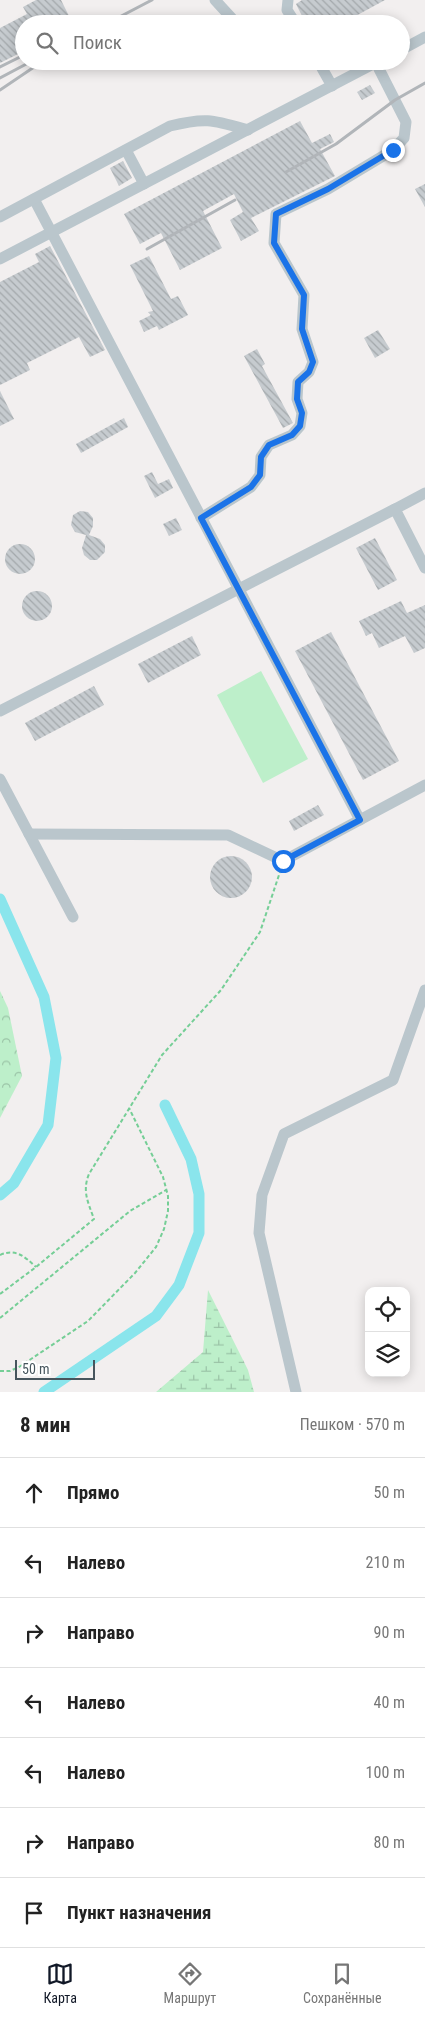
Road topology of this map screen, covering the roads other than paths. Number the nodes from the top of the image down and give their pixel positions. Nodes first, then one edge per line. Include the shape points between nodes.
1 (215, 0) edge
2 (288, 0) edge
3 (229, 15) edge
4 (290, 15) edge
5 (425, 37) edge
6 (410, 45) edge
7 (323, 70) edge
8 (363, 70) edge
9 (382, 70) edge
10 (332, 86) junction
11 (248, 130) junction
12 (126, 150) junction
13 (144, 184) junction
14 (34, 199) junction
15 (0, 217) edge
16 (51, 232) junction
17 (0, 259) edge
18 (425, 493) edge
19 (395, 509) junction
20 (201, 518) junction
21 (425, 568) edge
22 (238, 588) junction
23 (0, 711) edge
24 (0, 779) edge
25 (425, 785) edge
26 (360, 820) junction
27 (29, 834) junction
28 (73, 917) dead end
29 (425, 990) edge
30 (296, 1392) edge

1 - 3 street
2 - 4 street
5 - 6 street
7 - 10 street
8 - 10 street
9 - 20 street via 406,122 404,138 393,150 328,189 276,214 274,243 304,295 302,329 313,362 309,372 298,382 297,399 302,413 300,426 292,435 269,445 261,457 260,475 251,487
10 - 11 street
11 - 12 street via 212,120 195,120 170,126
11 - 13 street
12 - 13 street
12 - 14 street
13 - 16 street
14 - 15 street
14 - 16 street
16 - 17 street
16 - 20 street
18 - 19 street
19 - 21 street
19 - 22 street
20 - 22 street
22 - 23 street
22 - 26 street
24 - 27 street
25 - 26 street
26 - 27 street via 283,861 228,835
27 - 28 street
29 - 30 street via 393,1080 284,1134 262,1195 259,1233

